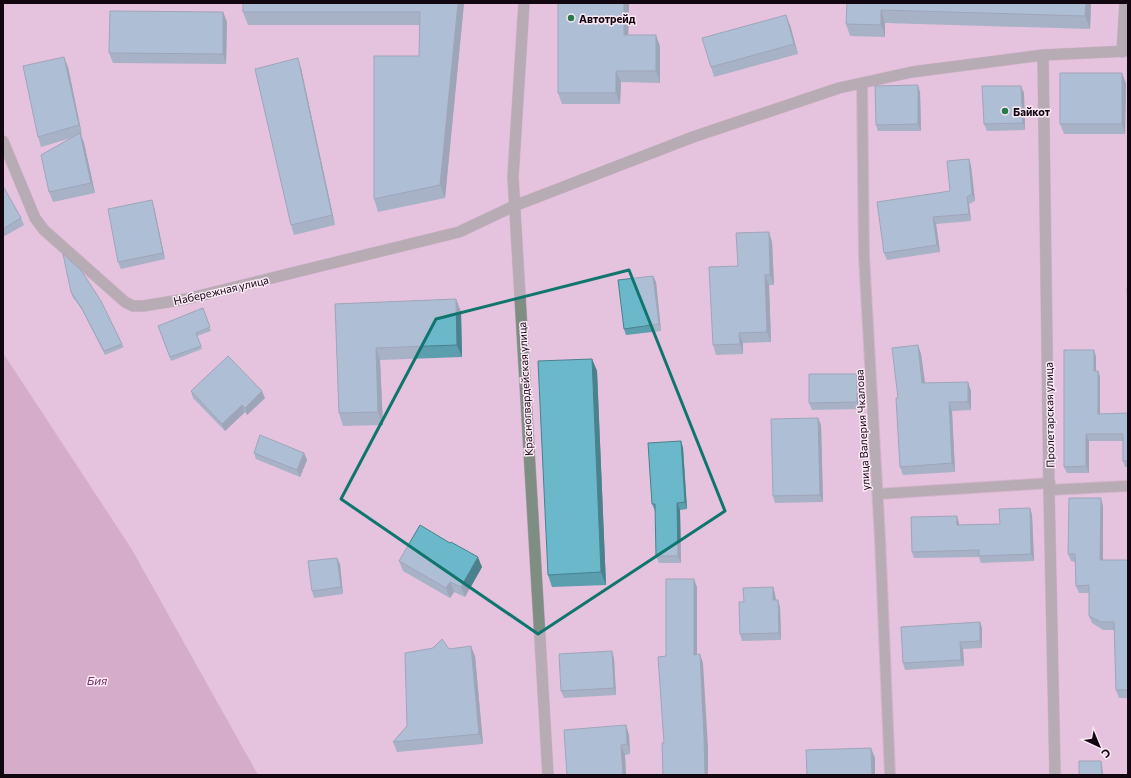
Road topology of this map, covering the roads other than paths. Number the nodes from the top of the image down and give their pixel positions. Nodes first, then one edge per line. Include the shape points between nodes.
1 (524, 3) edge
2 (1125, 3) edge
3 (1125, 52) edge
4 (1043, 55) junction
5 (862, 83) junction
6 (3, 141) edge
7 (514, 206) junction
8 (1049, 486) junction
9 (1128, 486) edge
10 (878, 494) junction
11 (548, 775) edge
12 (890, 775) edge
13 (1055, 775) edge

1 - 7 street, Красногвардейская улица via 513,177
2 - 3 street
3 - 4 street, Набережная улица
4 - 5 street, Набережная улица via 912,72
4 - 8 street, Пролетарская улица
5 - 7 street, Набережная улица via 839,88 693,137
5 - 10 lane, улица Валерия Чкалова via 864,256
6 - 7 street, Набережная улица via 35,218 44,230 126,302 134,306 186,299 459,232
7 - 11 street, Красногвардейская улица
8 - 9 lane
8 - 10 lane
8 - 13 street, Пролетарская улица
10 - 12 lane, улица Валерия Чкалова

